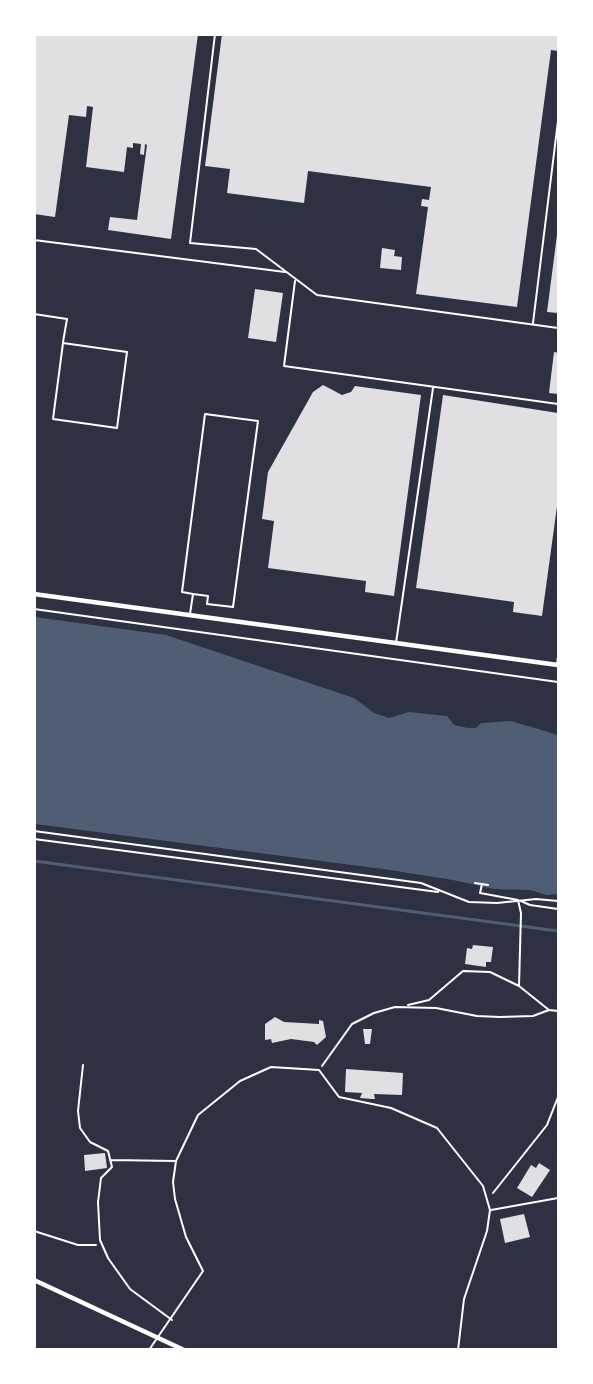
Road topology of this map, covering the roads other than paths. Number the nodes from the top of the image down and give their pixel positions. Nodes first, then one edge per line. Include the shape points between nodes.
1 (215, 34) edge
2 (558, 121) edge
3 (34, 240) edge
4 (285, 272) junction
5 (295, 280) junction
6 (34, 314) edge
7 (533, 324) junction
8 (558, 328) edge
9 (63, 344) junction
10 (434, 387) junction
11 (558, 404) edge
12 (34, 594) edge
13 (193, 594) junction
14 (189, 616) junction
15 (396, 643) junction
16 (558, 656) edge
17 (558, 665) edge
18 (83, 1065) dead end
19 (110, 1160) junction
20 (176, 1161) junction
21 (558, 1198) edge
22 (490, 1210) junction
23 (34, 1280) edge
24 (172, 1320) junction
25 (160, 1337) junction
26 (149, 1350) edge
27 (184, 1350) edge
28 (458, 1350) edge

1 - 4 lane via 190,243 256,249
2 - 7 lane
3 - 4 lane
4 - 5 lane
5 - 7 lane via 317,295
5 - 10 lane via 284,366
6 - 9 lane via 67,319
7 - 8 lane
9 - 9 lane via 53,419 117,428 127,352
10 - 11 lane
10 - 15 lane
12 - 14 street
13 - 13 lane via 182,592 205,414 258,421 233,607 207,604 208,596
13 - 14 lane
14 - 15 street
15 - 17 street
16 - 17 lane
18 - 19 lane via 80,1128 90,1142 108,1151
19 - 20 lane
19 - 24 lane via 112,1167 101,1178 98,1202 102,1245 130,1289
20 - 22 lane via 198,1115 240,1081 271,1067 319,1070 339,1097 391,1108 437,1128 483,1186
20 - 24 lane via 175,1199 186,1238 203,1271
21 - 22 lane
22 - 28 lane via 487,1231 464,1299
23 - 25 street
24 - 25 lane
25 - 26 lane
25 - 27 street

